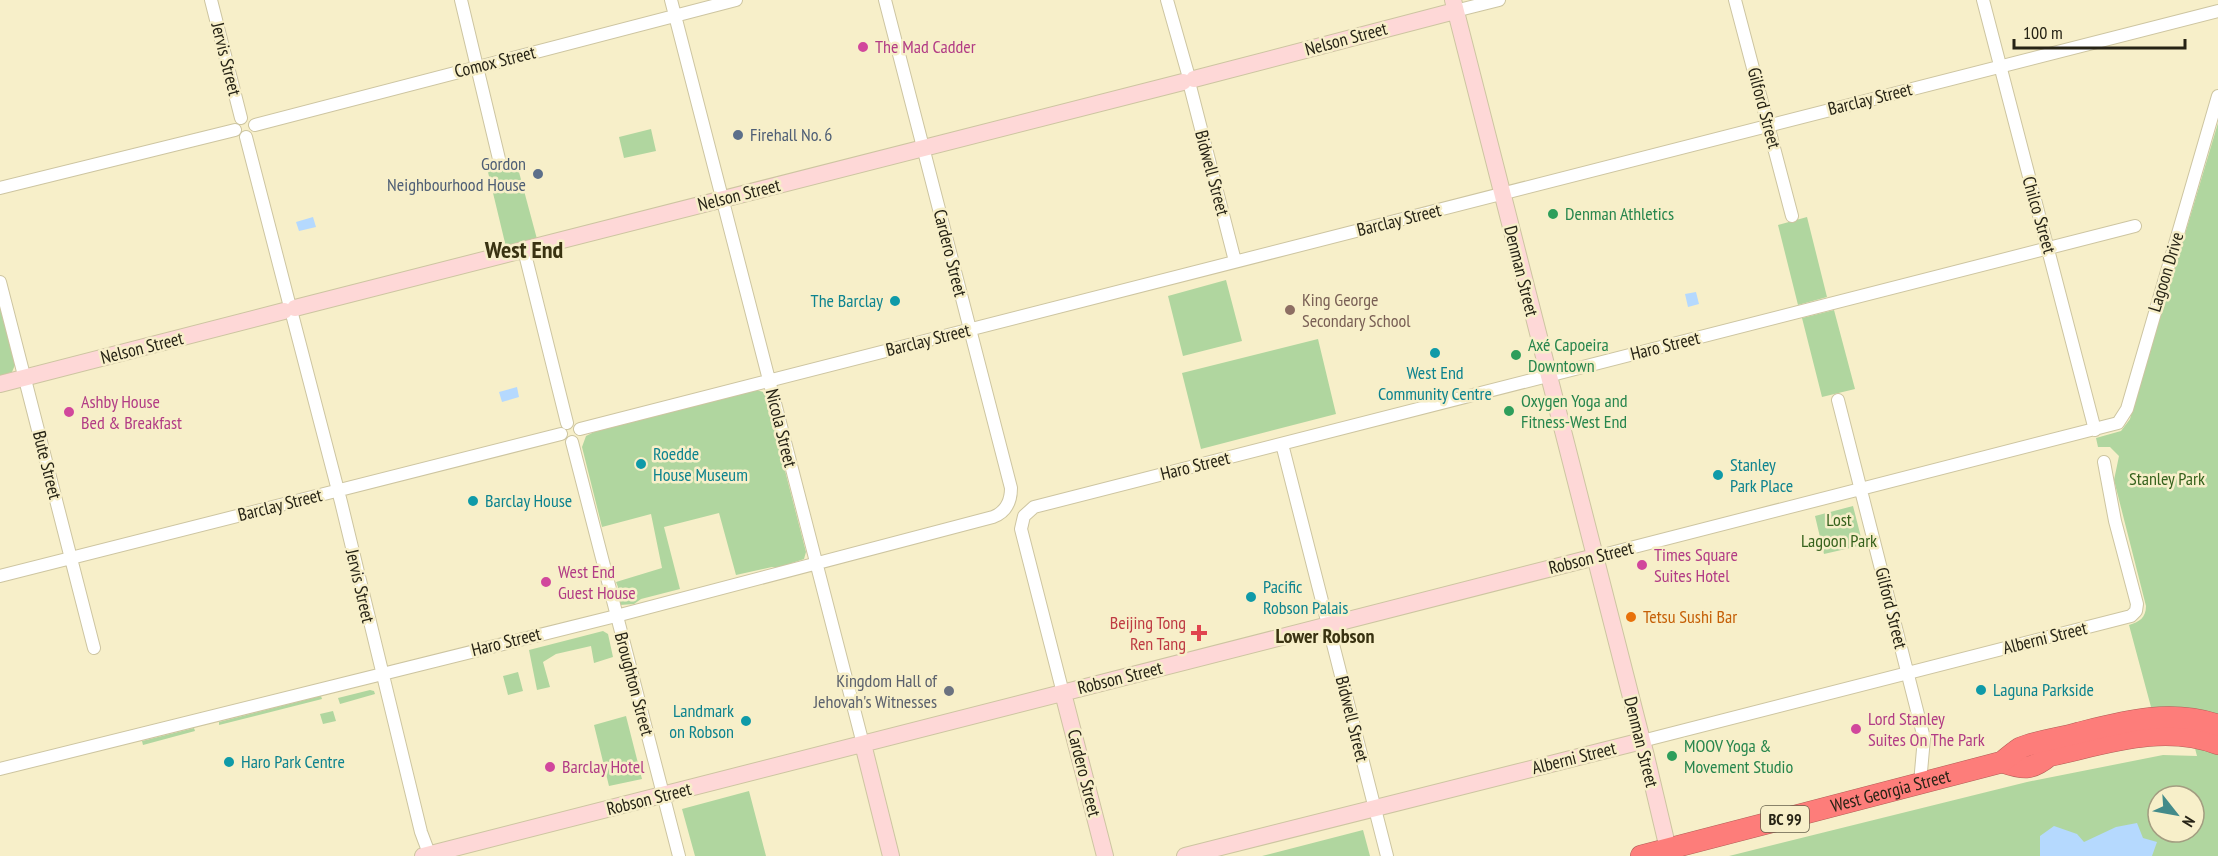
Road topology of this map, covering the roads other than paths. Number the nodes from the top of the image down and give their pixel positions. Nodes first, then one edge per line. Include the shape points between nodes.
1 (211, 0) edge
2 (461, 0) edge
3 (671, 0) edge
4 (736, 0) edge
5 (885, 0) edge
6 (1167, 0) edge
7 (1499, 0) edge
8 (1735, 0) edge
9 (1983, 0) edge
10 (1454, 6) edge
11 (2218, 11) edge
12 (674, 16) junction
13 (476, 67) junction
14 (1999, 67) junction
15 (1188, 80) junction
16 (2218, 96) edge
17 (1768, 126) junction
18 (241, 128) junction
19 (924, 147) junction
20 (499, 159) dead end
21 (0, 188) edge
22 (1502, 194) junction
23 (723, 199) junction
24 (1792, 216) dead end
25 (2135, 226) dead end
26 (2048, 248) junction
27 (524, 250) junction
28 (1235, 261) junction
29 (0, 282) edge
30 (290, 309) junction
31 (969, 329) junction
32 (1548, 375) junction
33 (25, 378) junction
34 (769, 380) junction
35 (0, 384) edge
36 (1838, 400) dead end
37 (564, 428) junction
38 (580, 429) junction
39 (2095, 430) junction
40 (572, 442) junction
41 (1282, 444) junction
42 (2104, 462) dead end
43 (1860, 489) junction
44 (338, 490) junction
45 (1008, 506) joint
46 (1024, 516) joint
47 (1595, 557) junction
48 (71, 558) junction
49 (816, 563) junction
50 (0, 576) edge
51 (616, 615) junction
52 (1328, 625) junction
53 (94, 648) dead end
54 (381, 673) junction
55 (1907, 673) junction
56 (1063, 693) junction
57 (2218, 725) edge
58 (2184, 730) junction
59 (1642, 741) junction
60 (863, 744) junction
61 (2218, 744) edge
62 (2218, 756) edge
63 (2002, 762) junction
64 (2038, 765) junction
65 (0, 768) edge
66 (1920, 783) junction
67 (663, 796) junction
68 (1375, 808) junction
69 (1669, 853) edge
70 (428, 855) edge
71 (679, 856) edge
72 (891, 856) edge
73 (1105, 856) edge
74 (1185, 856) edge
75 (1387, 856) edge
76 (1641, 856) edge

1 - 18 street, Jervis Street
2 - 13 street
3 - 12 street, Nicola Street
4 - 12 street, Comox Street
5 - 19 street, Cardero Street
6 - 15 street, Bidwell Street
7 - 10 street, Nelson Street
8 - 17 street, Gilford Street
9 - 14 street, Chilco Street
10 - 15 street, Nelson Street
10 - 22 street, Denman Street
11 - 14 street, Barclay Street
12 - 13 street, Comox Street
12 - 23 street, Nicola Street
13 - 18 street, Comox Street via 255,125 250,118
13 - 20 street
14 - 17 street, Barclay Street
14 - 26 street, Chilco Street
15 - 19 street, Nelson Street
15 - 28 street, Bidwell Street
16 - 39 street, Lagoon Drive via 2127,409 2118,423
17 - 22 street, Barclay Street
17 - 24 street, Gilford Street
18 - 21 street
18 - 30 street, Jervis Street
19 - 23 street, Nelson Street
19 - 31 street, Cardero Street
22 - 28 street, Barclay Street
22 - 32 street, Denman Street
23 - 27 street, Nelson Street
23 - 34 street, Nicola Street
25 - 26 street, Haro Street
26 - 32 street, Haro Street
26 - 39 street, Chilco Street
27 - 30 street, Nelson Street
27 - 37 street
28 - 31 street, Barclay Street
29 - 33 street, Bute Street
30 - 33 street, Nelson Street
30 - 44 street, Jervis Street
31 - 34 street, Barclay Street
31 - 45 street, Cardero Street via 1011,488
32 - 41 street, Haro Street
32 - 47 street, Denman Street
33 - 35 street, Nelson Street
33 - 48 street, Bute Street
34 - 38 street, Barclay Street
34 - 49 street, Nicola Street
36 - 43 street, Gilford Street
37 - 38 street via 574,423
37 - 40 street via 566,441
37 - 44 street, Barclay Street
38 - 40 street via 578,439
39 - 43 street, Robson Street
40 - 51 street, Broughton Street
41 - 46 street, Haro Street via 1034,507
41 - 52 street, Bidwell Street
42 - 55 street, Alberni Street via 2136,611 2128,617
43 - 47 street, Robson Street
43 - 55 street, Gilford Street
44 - 48 street, Barclay Street
44 - 54 street, Jervis Street
45 - 49 street, Haro Street via 993,517
46 - 56 street, Cardero Street via 1021,529
47 - 52 street, Robson Street
47 - 59 street, Denman Street
48 - 50 street, Barclay Street
48 - 53 street, Bute Street
49 - 51 street, Haro Street
49 - 60 street, Nicola Street
51 - 54 street, Haro Street
51 - 67 street, Broughton Street
52 - 56 street, Robson Street
52 - 68 street, Bidwell Street
54 - 65 street, Haro Street
54 - 70 street, Jervis Street
55 - 59 street, Alberni Street
55 - 66 street, Gilford Street via 1924,738
56 - 60 street, Robson Street
56 - 73 street, Cardero Street
57 - 58 highway, BC 99
58 - 61 highway, BC 99
58 - 62 highway
58 - 63 highway, West Georgia Street / BC 99 via 2129,721 2021,748
58 - 64 highway, West Georgia Street / BC 99 via 2049,756
58 - 64 highway via 2158,747 2057,767
59 - 68 street, Alberni Street
59 - 69 street, Denman Street
60 - 67 street, Robson Street
60 - 72 street, Nicola Street
63 - 64 highway, West Georgia Street / BC 99 via 2021,768
63 - 66 highway, West Georgia Street / BC 99
66 - 69 highway, West Georgia Street / BC 99
67 - 70 street, Robson Street
67 - 71 street, Broughton Street
68 - 74 street, Alberni Street
68 - 75 street, Bidwell Street
69 - 76 highway, West Georgia Street / BC 99

